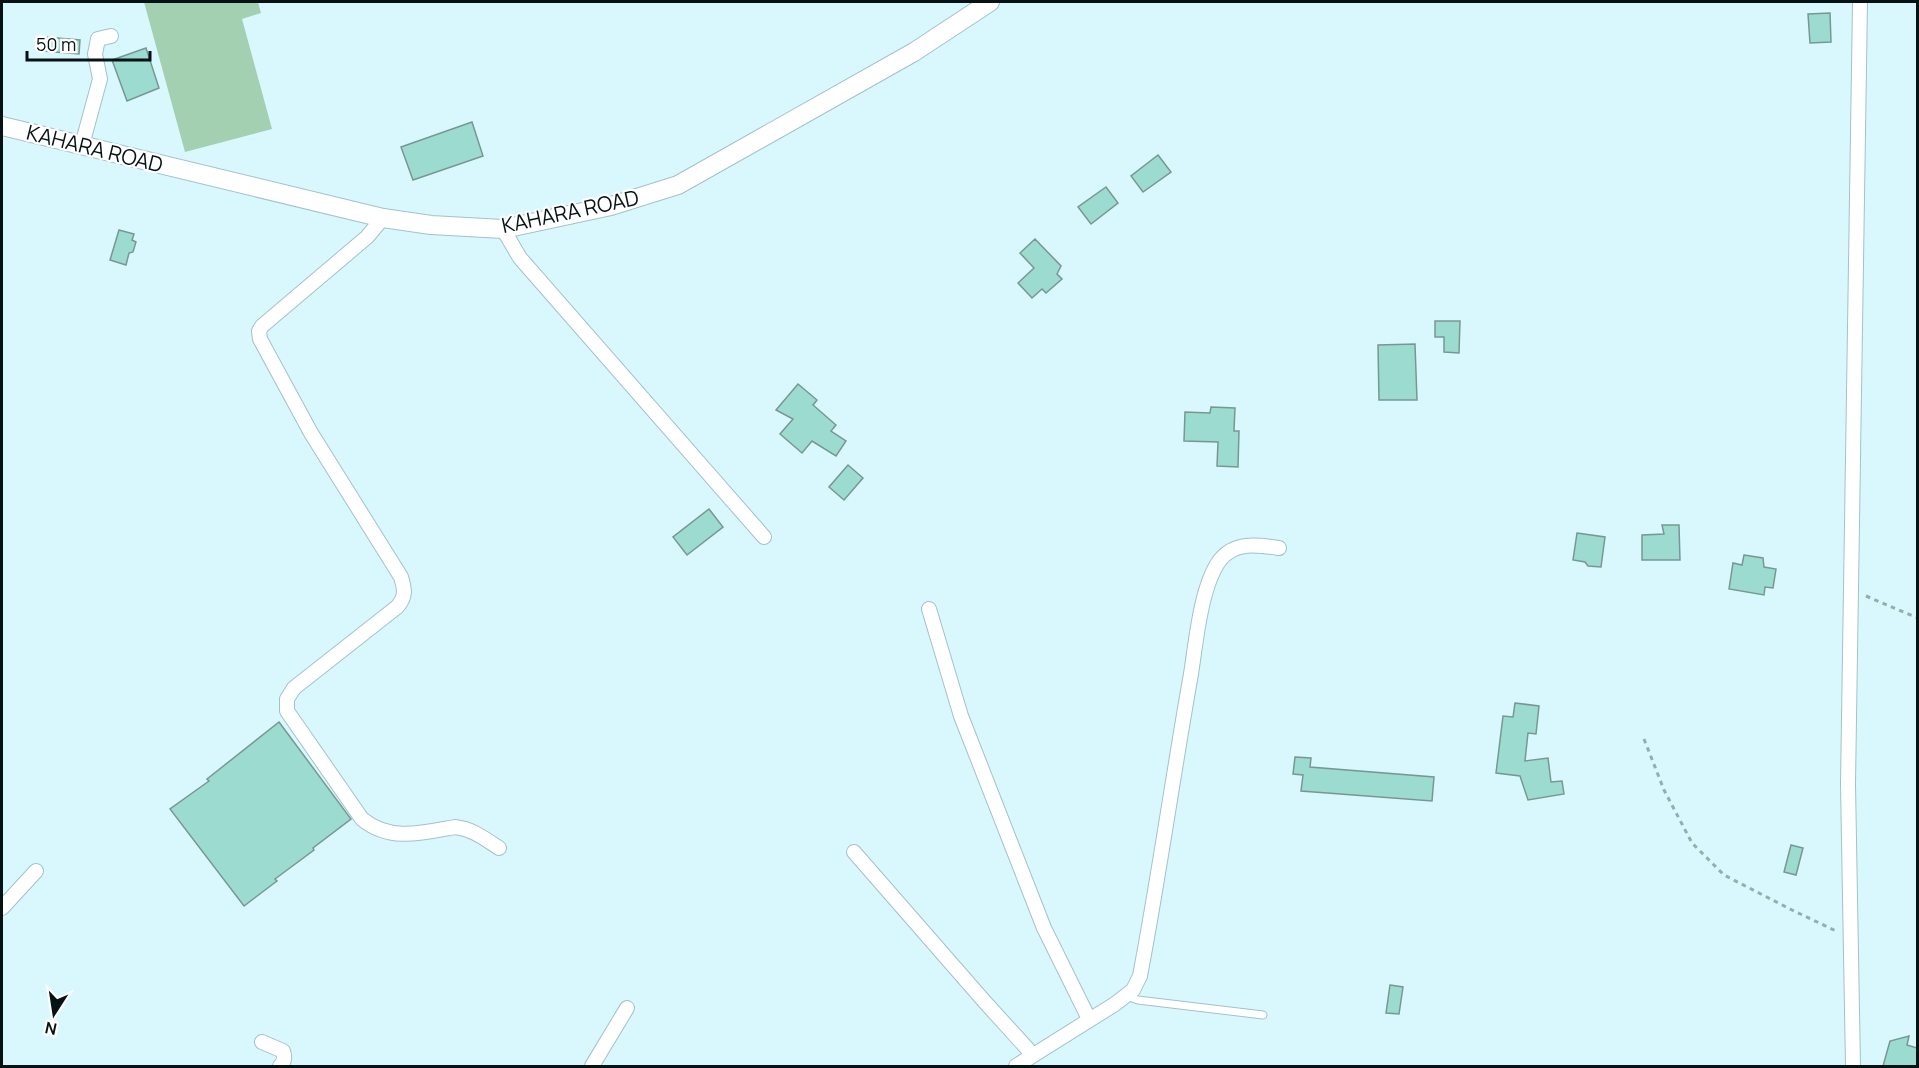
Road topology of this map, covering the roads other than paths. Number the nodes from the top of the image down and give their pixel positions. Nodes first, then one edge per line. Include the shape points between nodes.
1 (990, 2) edge
2 (1860, 2) edge
3 (111, 36) dead end
4 (2, 126) edge
5 (82, 145) junction
6 (383, 218) junction
7 (503, 229) junction
8 (764, 537) dead end
9 (1279, 548) dead end
10 (929, 609) dead end
11 (499, 848) dead end
12 (854, 852) dead end
13 (36, 871) dead end
14 (2, 908) edge
15 (1126, 996) junction
16 (627, 1008) dead end
17 (1263, 1015) dead end
18 (1089, 1019) junction
19 (262, 1042) dead end
20 (1033, 1055) junction
21 (280, 1066) edge
22 (592, 1066) edge
23 (1016, 1066) edge
24 (1853, 1066) edge

1 - 7 street, KAHARA ROAD via 905,57 678,185 611,206
2 - 24 street via 1848,784
3 - 5 street via 98,39 95,54 100,79
4 - 5 street, KAHARA ROAD
5 - 6 street, KAHARA ROAD
6 - 7 street, KAHARA ROAD
6 - 11 street via 367,237 259,331 311,433 401,577 405,590 404,599 397,606 294,688 286,711 362,819 371,826 403,835 464,828
7 - 8 street via 520,258
9 - 15 street via 1233,548 1211,576 1199,625 1140,976
10 - 18 street via 964,723 1044,928
12 - 20 street
13 - 14 street
15 - 17 lane
15 - 18 street
16 - 22 street
18 - 20 street
19 - 21 street via 283,1051
20 - 23 street

